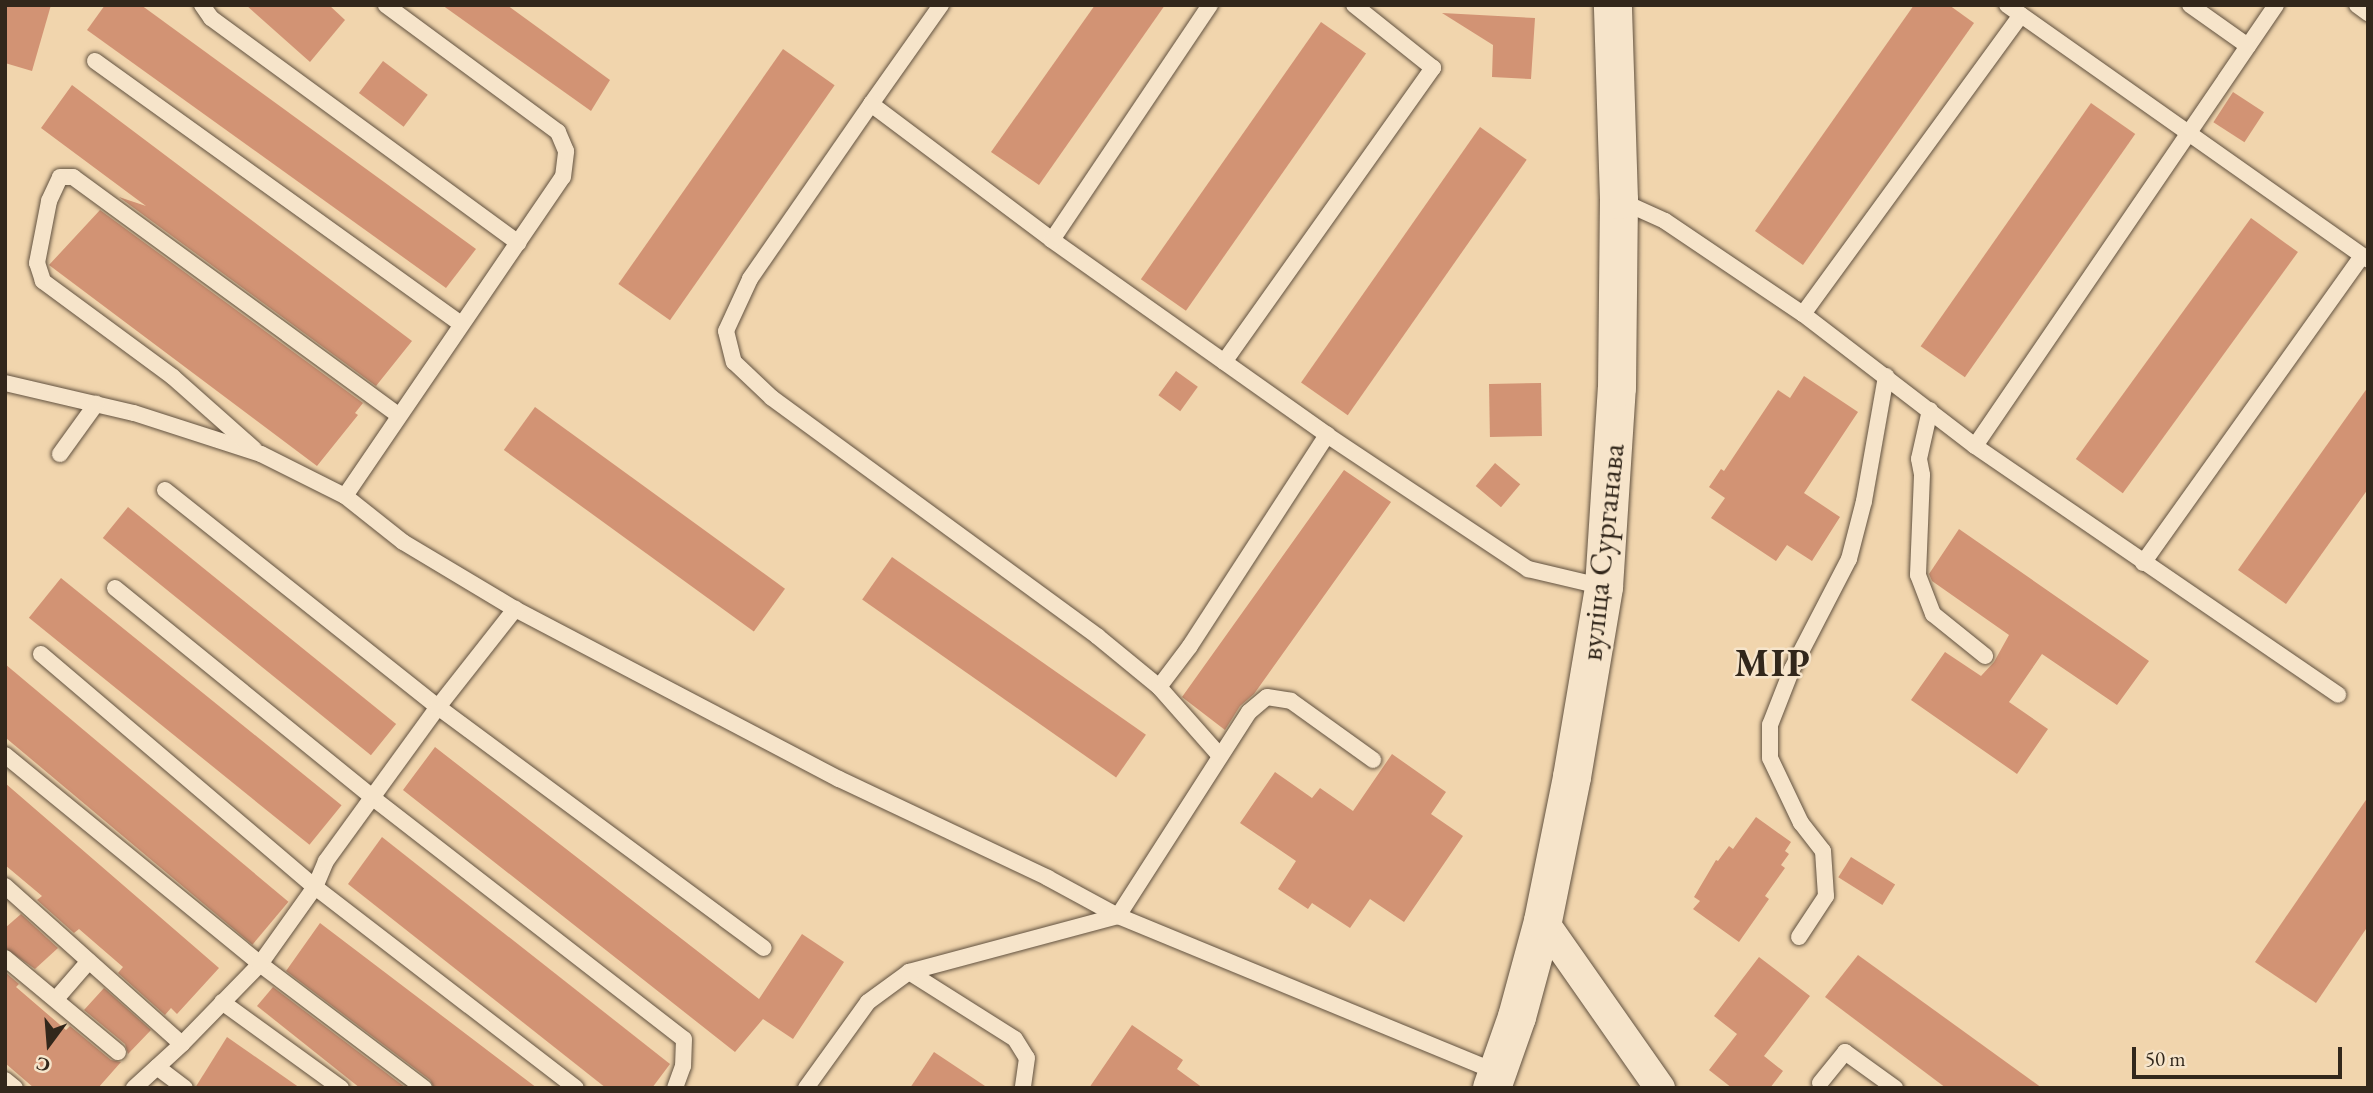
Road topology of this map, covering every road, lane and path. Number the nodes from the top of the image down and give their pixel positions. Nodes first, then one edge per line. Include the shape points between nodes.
1 (202, 5) edge
2 (386, 5) edge
3 (941, 5) edge
4 (1210, 5) edge
5 (1354, 5) edge
6 (1613, 5) edge
7 (2007, 5) edge
8 (2190, 5) edge
9 (2276, 5) edge
10 (2357, 5) edge
11 (2368, 13) edge
12 (2021, 15) junction
13 (2248, 46) junction
14 (95, 61) dead end
15 (871, 104) junction
16 (2188, 132) junction
17 (1619, 200) junction
18 (1052, 240) junction
19 (519, 243) junction
20 (2365, 258) edge
21 (1803, 314) junction
22 (460, 323) junction
23 (1224, 362) junction
24 (1886, 376) junction
25 (5, 383) edge
26 (96, 404) junction
27 (1930, 410) junction
28 (399, 416) junction
29 (1327, 435) junction
30 (1975, 446) junction
31 (60, 454) dead end
32 (261, 454) junction
33 (165, 489) dead end
34 (345, 496) junction
35 (2143, 563) junction
36 (1604, 587) junction
37 (115, 588) dead end
38 (515, 609) junction
39 (41, 654) dead end
40 (1985, 656) dead end
41 (1159, 687) junction
42 (2338, 695) dead end
43 (438, 707) junction
44 (5, 755) edge
45 (1220, 756) junction
46 (1373, 760) dead end
47 (373, 798) junction
48 (5, 886) edge
49 (315, 887) junction
50 (1118, 916) junction
51 (1543, 921) junction
52 (1799, 937) dead end
53 (764, 948) dead end
54 (5, 958) edge
55 (89, 961) junction
56 (260, 964) junction
57 (909, 972) junction
58 (55, 999) junction
59 (222, 1002) junction
60 (182, 1044) junction
61 (118, 1052) dead end
62 (158, 1068) junction
63 (5, 1080) edge
64 (1495, 1080) edge
65 (1820, 1083) dead end
66 (15, 1088) edge
67 (134, 1088) edge
68 (185, 1088) edge
69 (341, 1088) edge
70 (424, 1088) edge
71 (576, 1088) edge
72 (675, 1088) edge
73 (806, 1088) edge
74 (1023, 1088) edge
75 (1660, 1088) edge
76 (1895, 1088) edge

1 - 19 lane via 211,18
2 - 19 lane via 558,132 566,151 563,177
3 - 15 lane
4 - 18 lane
5 - 23 lane via 1433,68
6 - 17 main road, вуліца Сурганава
7 - 12 lane
8 - 13 lane
9 - 13 lane
10 - 11 lane
12 - 16 lane
12 - 21 lane
13 - 16 lane
14 - 22 lane
15 - 18 lane
15 - 41 lane via 750,279 726,331 733,362 772,398 1097,636
16 - 20 lane
16 - 30 lane
17 - 21 lane via 1665,221
17 - 36 main road, вуліца Сурганава via 1615,450
18 - 23 lane
19 - 22 lane
20 - 35 lane
21 - 24 lane
22 - 28 lane
23 - 29 lane
24 - 27 lane
24 - 52 lane via 1849,559 1792,669 1770,725 1770,758 1801,823 1824,851 1826,897
25 - 26 lane
26 - 31 lane
26 - 32 lane
27 - 30 lane
27 - 40 lane via 1919,459 1919,575 1933,614
28 - 32 lane via 73,177 60,177 49,201 37,263 43,281 173,377
28 - 34 lane
29 - 36 lane via 1528,569
29 - 41 lane
30 - 35 lane
32 - 34 lane
33 - 43 lane
34 - 38 lane via 403,542
35 - 42 lane
36 - 51 main road, вуліца Сурганава
37 - 47 lane
38 - 43 lane
38 - 50 lane via 839,779
39 - 49 lane
41 - 45 lane
43 - 47 lane
43 - 53 lane
44 - 56 lane
45 - 46 lane via 1249,712 1267,697 1291,701
45 - 50 lane
47 - 49 lane via 326,861
47 - 72 lane via 684,1039 683,1066
48 - 55 lane
49 - 56 lane
49 - 71 lane
50 - 57 lane
50 - 64 lane
51 - 64 main road, вуліца Сурганава
51 - 75 street
54 - 58 lane
55 - 58 lane
55 - 60 lane
56 - 59 lane
56 - 70 lane
57 - 73 lane via 868,1002
57 - 74 lane via 1015,1039 1027,1058
58 - 61 lane
59 - 60 lane
59 - 69 lane
60 - 62 lane
62 - 67 lane
62 - 68 lane
63 - 66 lane
65 - 76 lane via 1845,1052

